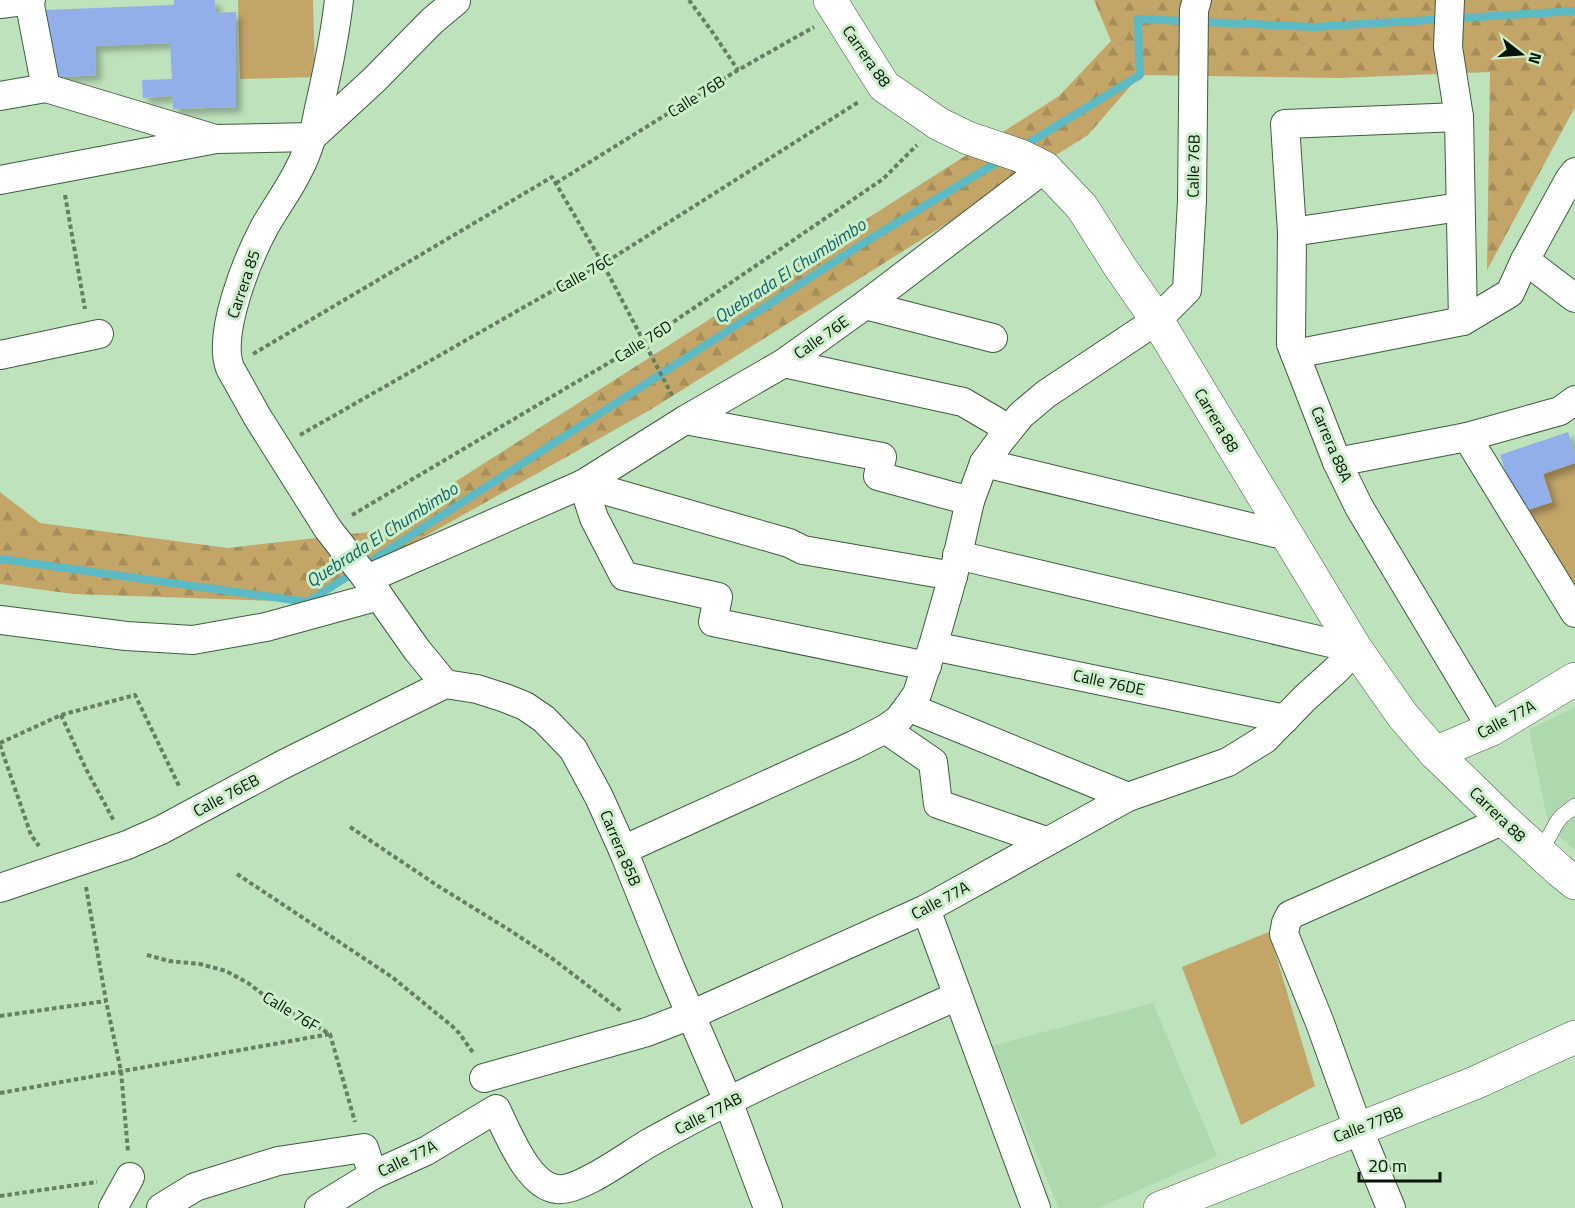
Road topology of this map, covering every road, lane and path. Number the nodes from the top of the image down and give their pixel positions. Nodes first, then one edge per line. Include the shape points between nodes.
1 (30, 0) edge
2 (339, 0) edge
3 (689, 0) edge
4 (1197, 0) edge
5 (1450, 0) edge
6 (456, 1) edge
7 (0, 4) edge
8 (834, 7) edge
9 (738, 70) junction
10 (884, 86) junction
11 (46, 88) junction
12 (0, 96) edge
13 (1459, 117) junction
14 (939, 124) junction
15 (312, 137) junction
16 (216, 139) junction
17 (1020, 157) junction
18 (61, 168) junction
19 (1575, 172) edge
20 (0, 180) edge
21 (556, 183) junction
22 (1460, 207) junction
23 (1292, 232) junction
24 (1525, 260) junction
25 (603, 264) junction
26 (1575, 298) edge
27 (866, 305) junction
28 (1157, 320) junction
29 (1462, 321) junction
30 (94, 335) joint
31 (993, 338) dead end
32 (644, 342) junction
33 (1295, 354) junction
34 (0, 355) edge
35 (784, 363) junction
36 (230, 368) junction
37 (1575, 400) edge
38 (685, 420) junction
39 (1009, 429) junction
40 (1467, 437) junction
41 (277, 448) junction
42 (1337, 462) junction
43 (984, 463) junction
44 (583, 484) junction
45 (970, 501) junction
46 (328, 529) junction
47 (1287, 536) junction
48 (955, 565) junction
49 (373, 588) junction
50 (1575, 613) edge
51 (0, 620) edge
52 (1356, 649) junction
53 (930, 656) junction
54 (1575, 679) edge
55 (445, 684) junction
56 (908, 707) junction
57 (61, 715) junction
58 (1286, 719) junction
59 (885, 729) junction
60 (1492, 729) junction
61 (0, 744) edge
62 (1435, 753) junction
63 (1128, 797) junction
64 (1575, 806) edge
65 (192, 813) junction
66 (1504, 820) junction
67 (351, 827) dead end
68 (1046, 841) junction
69 (127, 845) junction
70 (623, 850) junction
71 (1540, 853) junction
72 (71, 864) junction
73 (237, 874) dead end
74 (1575, 884) edge
75 (0, 888) edge
76 (926, 909) junction
77 (147, 955) dead end
78 (957, 996) junction
79 (106, 1001) junction
80 (691, 1015) junction
81 (0, 1016) edge
82 (648, 1032) junction
83 (330, 1034) junction
84 (1575, 1037) edge
85 (121, 1071) junction
86 (484, 1078) joint
87 (0, 1093) edge
88 (728, 1101) junction
89 (496, 1109) joint
90 (1358, 1128) junction
91 (364, 1148) junction
92 (373, 1175) junction
93 (130, 1177) junction
94 (0, 1196) edge
95 (113, 1208) edge
96 (161, 1208) edge
97 (319, 1208) edge
98 (768, 1208) edge
99 (1036, 1208) edge
100 (1160, 1208) edge
101 (1391, 1208) edge

1 - 7 street
1 - 11 street
2 - 15 street, Carrera 85 via 329,68
3 - 9 path
4 - 28 street, Calle 76B via 1187,290
5 - 13 street via 1448,47
6 - 15 street
8 - 9 path, Calle 76B
8 - 10 street, Carrera 88
9 - 21 path, Calle 76B
10 - 14 street, Carrera 88
10 - 25 path, Calle 76C
11 - 12 street
11 - 16 street
13 - 22 street
13 - 23 street, Carrera 88A via 1285,124
14 - 17 street, Carrera 88
14 - 32 path, Calle 76D via 882,179
15 - 16 street
15 - 36 street, Carrera 85 via 300,169 264,229 241,282 226,346
16 - 18 street
17 - 27 street, Calle 76E
17 - 28 street, Carrera 88 via 1082,207
18 - 20 street
18 - 30 path
19 - 24 street
21 - 25 path
21 - 36 path via 552,177
22 - 23 street
22 - 29 street
23 - 33 street, Carrera 88A
24 - 26 street
24 - 29 street via 1510,293
25 - 32 path
25 - 41 path, Calle 76C
27 - 31 street
27 - 35 street, Calle 76E
28 - 39 street, Calle 76B via 1046,394
28 - 47 street, Carrera 88
29 - 33 street
30 - 34 street
32 - 38 path
32 - 46 path, Calle 76D
33 - 42 street, Carrera 88A
35 - 38 street, Calle 76E
35 - 39 street via 963,402
36 - 41 street, Carrera 85
37 - 40 street via 1560,411
38 - 44 street, Calle 76E
38 - 45 street via 882,457 878,476
39 - 43 street, Calle 76B
40 - 42 street
40 - 50 street
41 - 46 street, Carrera 85
42 - 60 street, Carrera 88A via 1359,507
43 - 45 street, Calle 76B
43 - 47 street
44 - 48 street via 803,550
44 - 49 street, Calle 76E
44 - 53 street via 594,518 624,576 718,597 713,622
45 - 48 street, Calle 76B
46 - 49 street, Carrera 85
47 - 52 street, Carrera 88
48 - 52 street
48 - 53 street, Calle 76B
49 - 51 street, Calle 76E via 266,627 193,640
49 - 55 street
52 - 58 street, Calle 77A
52 - 62 street, Carrera 88 via 1403,716
53 - 56 street, Calle 76B via 917,694
53 - 58 street, Calle 76DE via 1093,679
54 - 60 street, Calle 77A
55 - 65 street, Calle 76EB
55 - 70 street, Carrera 85B via 505,698 544,719 573,749
56 - 59 street, Calle 76B
56 - 63 street
57 - 61 path
57 - 65 path via 135,695
57 - 69 path
58 - 63 street, Calle 77A via 1265,739 1228,762
59 - 68 street via 933,762 938,804
59 - 70 street, Calle 76B
60 - 62 street, Calle 77A
61 - 72 path via 30,835 40,849
62 - 66 street, Carrera 88
63 - 68 street, Calle 77A
64 - 71 lane via 1557,822
65 - 69 street, Calle 76EB
66 - 71 street, Carrera 88
66 - 90 street via 1290,915 1286,923 1284,933
67 - 82 path via 553,958
68 - 76 street, Calle 77A
69 - 72 street, Calle 76EB
70 - 80 street, Carrera 85B
71 - 74 street, Carrera 88
72 - 75 street, Calle 76EB
72 - 79 path
73 - 86 path via 392,976 459,1032 482,1068
76 - 78 street
76 - 80 street, Calle 77A
77 - 83 path, Calle 76F via 226,971
78 - 88 street, Calle 77AB
78 - 99 street
79 - 81 path
79 - 85 path
80 - 82 street, Calle 77A
80 - 88 street, Carrera 85B
82 - 86 street, Calle 77A
83 - 85 path
83 - 91 path, Calle 76F
84 - 90 street, Calle 77BB via 1477,1082
85 - 87 path
85 - 93 path
88 - 89 street, Calle 77AB via 584,1183 559,1190 537,1180 526,1167
88 - 98 street, Carrera 85B
89 - 92 street, Calle 77A via 426,1151
90 - 100 street, Calle 77BB
90 - 101 street
91 - 92 street
91 - 96 street via 278,1161 195,1187
92 - 97 street, Calle 77A
93 - 94 path
93 - 95 street

